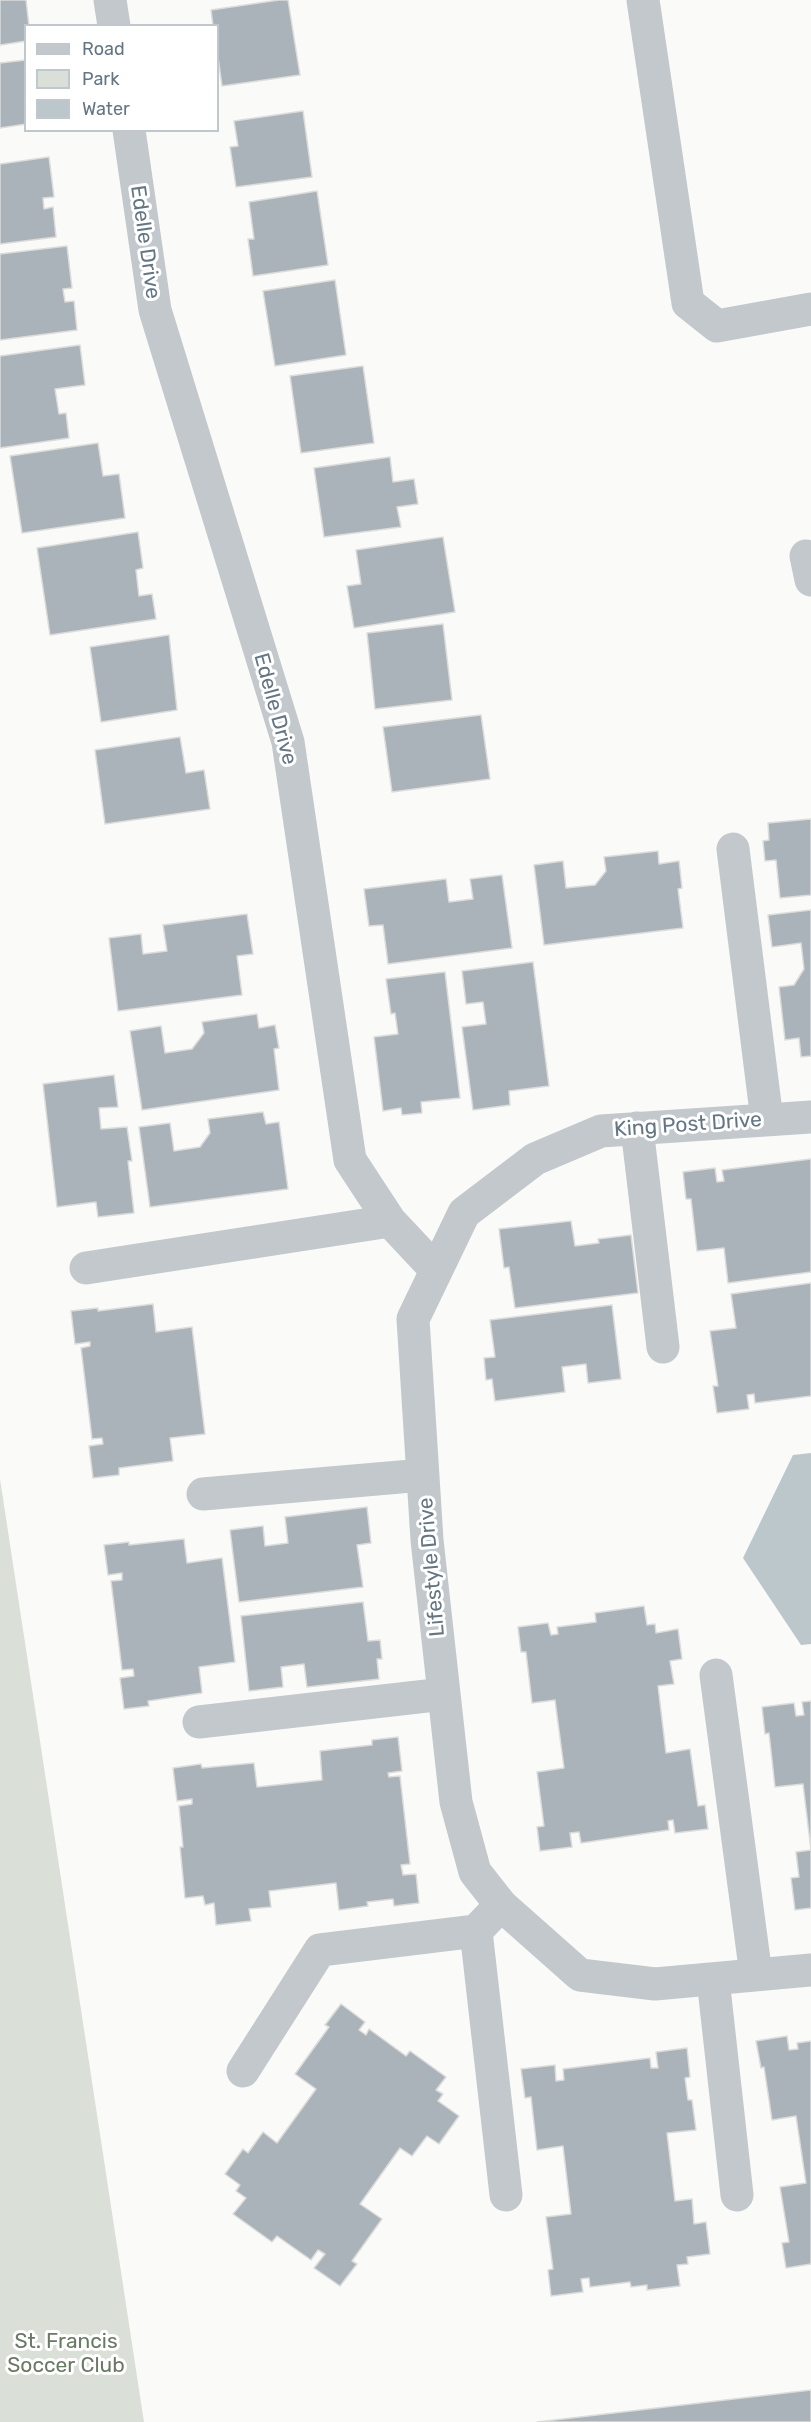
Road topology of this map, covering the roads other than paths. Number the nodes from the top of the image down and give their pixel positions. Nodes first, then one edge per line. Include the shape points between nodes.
1 (110, 0) edge
2 (644, 0) edge
3 (114, 24) edge
4 (129, 132) edge
5 (811, 309) edge
6 (733, 849) dead end
7 (811, 1117) edge
8 (767, 1120) junction
9 (637, 1128) junction
10 (535, 1159) joint
11 (390, 1221) junction
12 (86, 1268) dead end
13 (436, 1270) junction
14 (663, 1347) dead end
15 (423, 1475) junction
16 (203, 1494) dead end
17 (716, 1675) dead end
18 (444, 1694) junction
19 (199, 1722) dead end
20 (501, 1905) junction
21 (476, 1931) junction
22 (811, 1970) edge
23 (756, 1975) junction
24 (713, 1979) junction
25 (243, 2071) dead end
26 (507, 2195) dead end
27 (737, 2195) dead end

1 - 3 street
2 - 5 street via 688,303 717,326
4 - 11 street, Edelle Drive via 155,309 288,742 350,1160
6 - 8 street
7 - 8 street, King Post Drive
8 - 9 street, King Post Drive
9 - 10 street, King Post Drive via 601,1131
9 - 14 street
10 - 13 street, Lifestyle Drive via 464,1213
11 - 12 street
11 - 13 street, Edelle Drive
13 - 15 street, Lifestyle Drive via 413,1319
15 - 16 street
15 - 18 street, Lifestyle Drive
17 - 23 street
18 - 19 street
18 - 20 street, Lifestyle Drive via 456,1802 475,1872
20 - 21 street
20 - 24 street, Lifestyle Drive via 580,1975 655,1984
21 - 25 street via 320,1950
21 - 26 street
22 - 23 street
23 - 24 street
24 - 27 street

